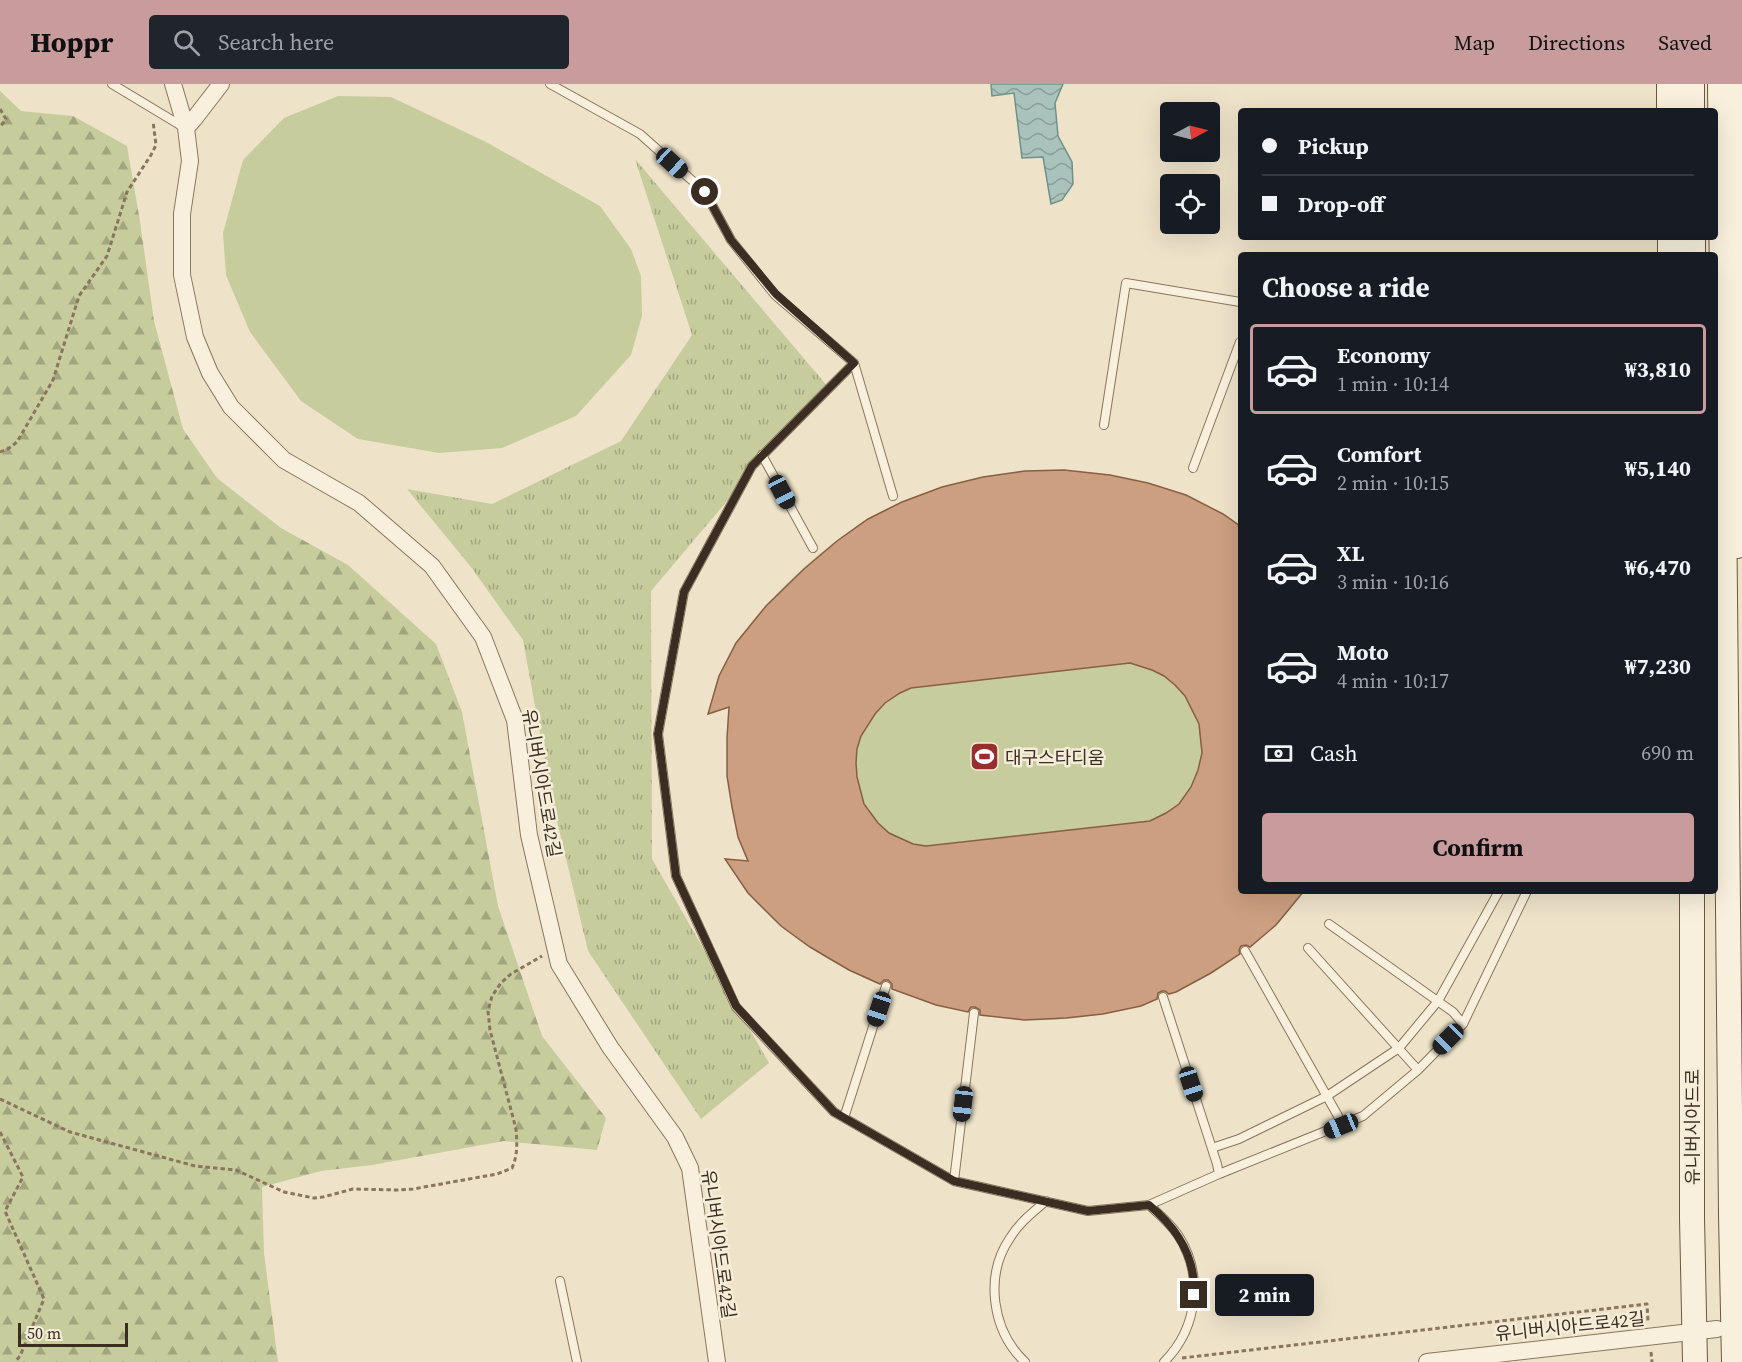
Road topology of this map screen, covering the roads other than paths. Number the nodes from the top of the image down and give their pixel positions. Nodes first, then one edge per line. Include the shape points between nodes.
1 (112, 84) edge
2 (174, 84) edge
3 (221, 84) edge
4 (550, 84) edge
5 (1669, 84) edge
6 (1692, 84) edge
7 (1720, 84) edge
8 (1740, 84) edge
9 (1669, 108) edge
10 (1692, 108) edge
11 (186, 128) junction
12 (1238, 302) edge
13 (1238, 347) edge
14 (854, 363) junction
15 (1104, 425) dead end
16 (762, 455) junction
17 (1193, 468) dead end
18 (893, 496) dead end
19 (813, 548) dead end
20 (1725, 668) junction
21 (1497, 894) edge
22 (1526, 894) edge
23 (1692, 894) edge
24 (1329, 924) dead end
25 (1308, 948) dead end
26 (1245, 951) dead end
27 (886, 986) dead end
28 (1163, 997) dead end
29 (1438, 1001) junction
30 (974, 1013) dead end
31 (1463, 1024) junction
32 (1399, 1048) junction
33 (1418, 1070) junction
34 (1327, 1096) junction
35 (844, 1118) junction
36 (1341, 1126) junction
37 (1212, 1149) junction
38 (1219, 1174) junction
39 (954, 1181) junction
40 (1046, 1202) junction
41 (1149, 1205) junction
42 (560, 1281) dead end
43 (1706, 1330) junction
44 (1165, 1361) edge
45 (577, 1362) edge
46 (717, 1362) edge
47 (1025, 1362) edge
48 (1427, 1362) edge
49 (1695, 1362) edge
50 (1734, 1362) edge

1 - 11 lane
2 - 11 street, 유니버시아드로42길
3 - 11 street
4 - 14 lane via 640,134 705,192 731,240 776,294
5 - 9 main road
6 - 10 main road
7 - 20 main road, 유니버시아드로
8 - 20 main road via 1741,507
11 - 46 street, 유니버시아드로42길 via 190,161 182,214 182,275 195,338 210,373 231,406 284,460 359,503 432,566 483,637 515,720 529,835 559,964 610,1047 675,1137 690,1168
12 - 15 lane via 1126,283
13 - 17 lane
14 - 16 lane
14 - 18 lane
16 - 19 lane
16 - 35 lane via 752,466 684,592 658,734 676,876 736,1006 834,1112
20 - 50 main road, 유니버시아드로
21 - 29 lane
22 - 31 lane
23 - 43 main road, 유니버시아드로 via 1692,1218
24 - 29 lane
25 - 32 lane
26 - 34 lane
27 - 35 lane
28 - 37 lane
29 - 31 lane
29 - 32 lane
30 - 39 lane
31 - 33 lane
32 - 33 lane
32 - 34 lane
33 - 36 lane via 1363,1116
34 - 36 lane
34 - 37 lane
35 - 39 lane
36 - 38 lane
37 - 38 lane
38 - 41 lane
39 - 40 lane
40 - 41 lane via 1088,1211
40 - 47 lane via 1023,1220 1008,1239 994,1286 996,1311 1004,1335
41 - 44 lane via 1178,1234 1189,1257 1194,1282 1193,1308 1186,1333
42 - 45 lane
43 - 48 street, 유니버시아드로42길
43 - 49 main road, 유니버시아드로

